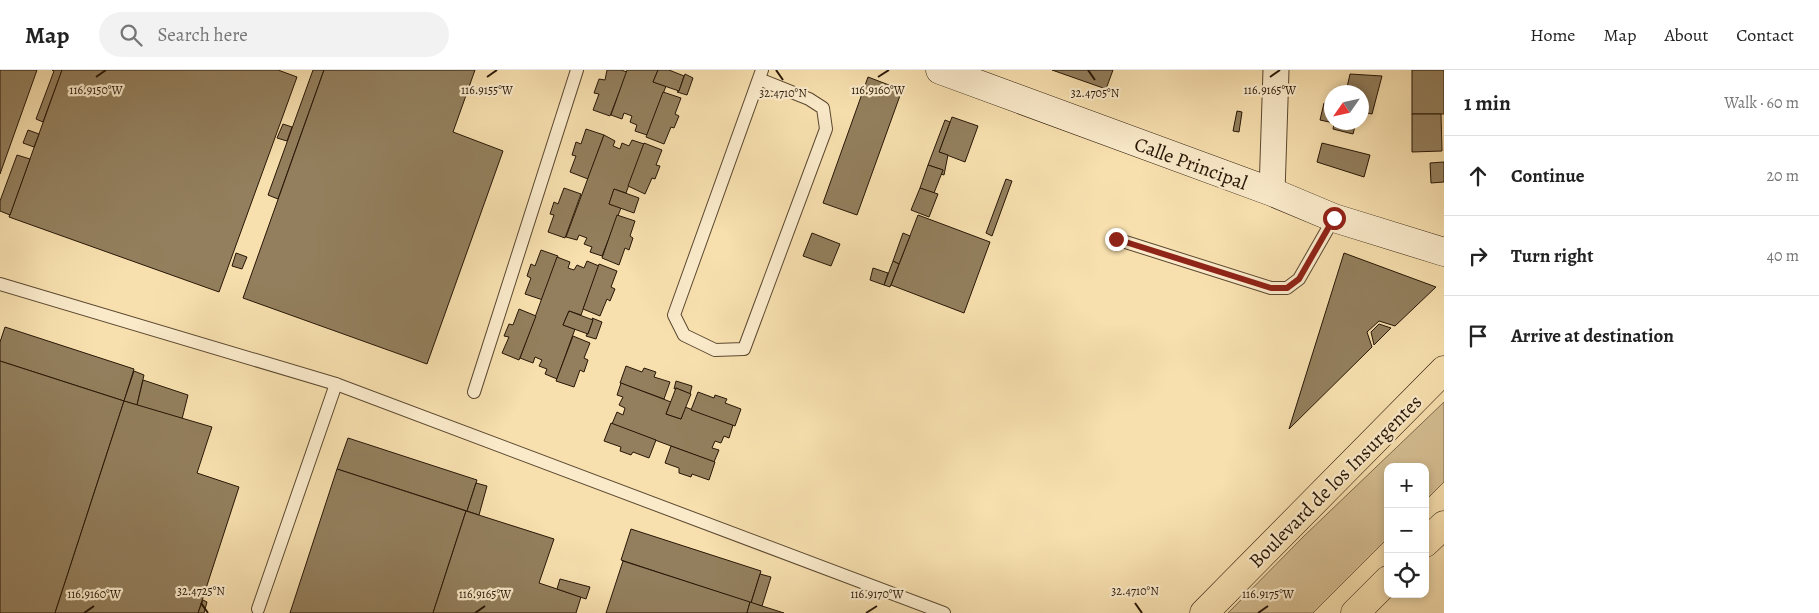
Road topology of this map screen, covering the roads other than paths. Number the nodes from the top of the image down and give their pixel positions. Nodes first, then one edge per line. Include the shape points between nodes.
1 (577, 70) edge
2 (940, 70) edge
3 (1276, 70) edge
4 (760, 75) edge
5 (1272, 192) junction
6 (1334, 218) junction
7 (1116, 239) dead end
8 (1444, 252) edge
9 (0, 284) edge
10 (1444, 370) edge
11 (336, 384) junction
12 (474, 392) dead end
13 (1444, 525) edge
14 (1429, 539) edge
15 (1384, 584) edge
16 (258, 609) dead end
17 (944, 613) edge
18 (1204, 613) edge
19 (1355, 613) edge

1 - 12 lane
2 - 5 street, Calle Principal
3 - 5 street
4 - 4 lane via 674,315 684,335 715,350 744,349 826,130 823,108
5 - 6 street, Calle Principal
6 - 7 lane via 1299,279 1287,288 1271,288
6 - 8 street, Calle Principal
9 - 11 lane
10 - 18 main road, Boulevard de los Insurgentes
11 - 16 lane
11 - 17 lane
13 - 14 main road
15 - 19 main road

